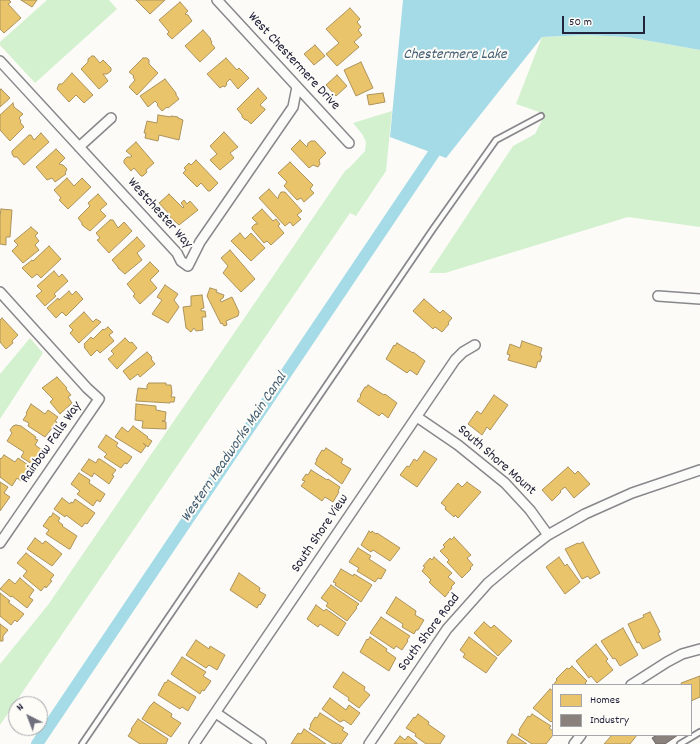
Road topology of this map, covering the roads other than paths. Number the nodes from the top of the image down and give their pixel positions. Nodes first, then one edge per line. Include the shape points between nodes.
1 (217, 0) edge
2 (0, 60) edge
3 (296, 87) junction
4 (541, 116) dead end
5 (111, 118) dead end
6 (349, 143) dead end
7 (79, 147) junction
8 (0, 292) edge
9 (658, 296) dead end
10 (700, 299) edge
11 (475, 345) dead end
12 (417, 417) junction
13 (700, 470) edge
14 (548, 536) junction
15 (0, 543) edge
16 (700, 649) edge
17 (631, 684) edge
18 (216, 713) junction
19 (700, 732) edge
20 (580, 736) edge
21 (82, 744) edge
22 (194, 744) edge
23 (262, 744) edge
24 (369, 744) edge
25 (574, 744) edge
26 (680, 744) edge

1 - 3 street, West Chestermere Drive
2 - 7 street, Westchester Way
3 - 6 street, West Chestermere Drive
3 - 7 street, Westchester Way via 293,107 200,242 188,266
4 - 21 lane via 496,140
5 - 7 street
8 - 15 street, Rainbow Falls Way via 99,399
9 - 10 street
11 - 12 street, South Shore View via 455,360
12 - 14 street, South Shore Mount via 458,445 504,484 530,510
12 - 18 street, South Shore View
13 - 14 street, South Shore Road via 632,493 585,514
14 - 24 street, South Shore Road via 488,583 466,606 443,635
16 - 17 street via 672,659
18 - 22 street, South Shore View
18 - 23 street
19 - 26 lane
20 - 25 street

